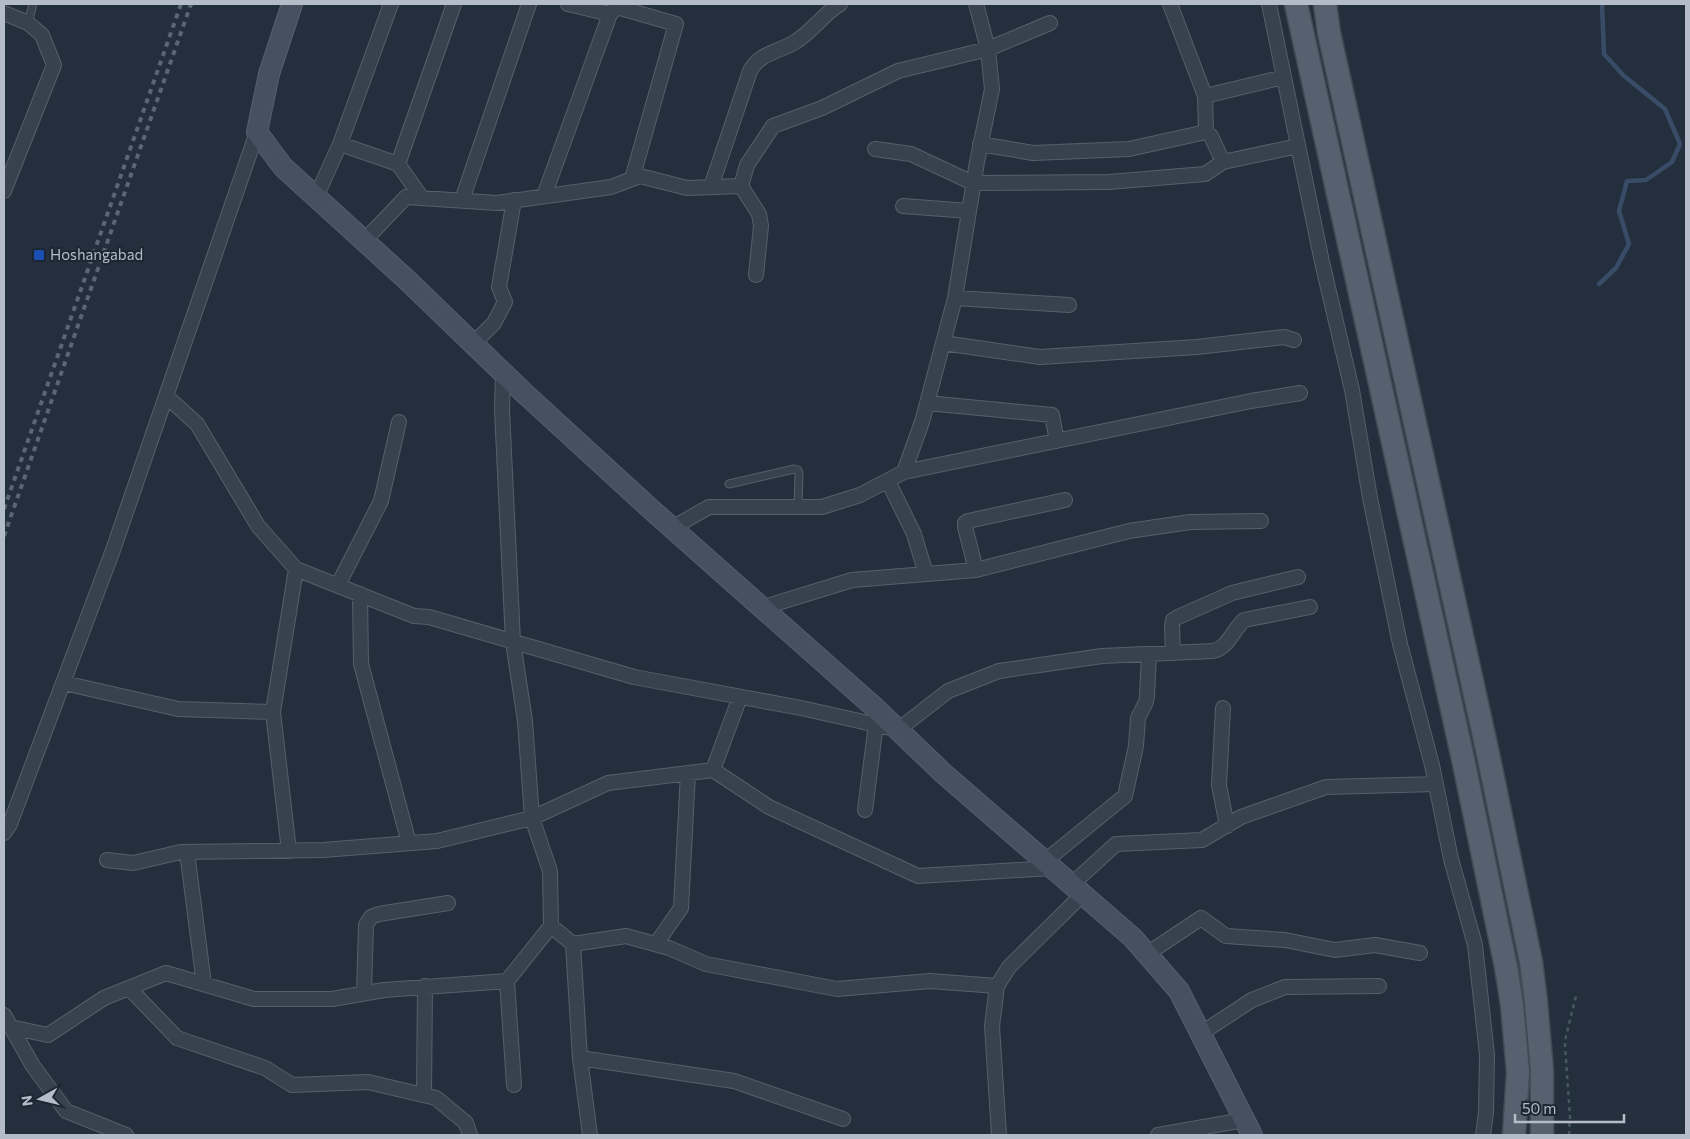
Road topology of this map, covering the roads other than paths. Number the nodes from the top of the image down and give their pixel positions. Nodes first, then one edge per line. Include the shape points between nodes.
1 (33, 4) edge
2 (292, 4) edge
3 (391, 4) edge
4 (454, 4) edge
5 (529, 4) edge
6 (568, 4) edge
7 (840, 4) edge
8 (976, 4) edge
9 (1170, 4) edge
10 (1269, 4) edge
11 (1296, 4) edge
12 (1325, 4) edge
13 (615, 8) edge
14 (4, 13) edge
15 (28, 23) junction
16 (1050, 24) dead end
17 (988, 48) junction
18 (1284, 77) junction
19 (1205, 96) junction
20 (257, 132) junction
21 (1206, 132) junction
22 (340, 144) junction
23 (980, 144) junction
24 (1298, 146) junction
25 (875, 149) dead end
26 (1223, 162) junction
27 (398, 164) junction
28 (632, 179) junction
29 (973, 183) junction
30 (741, 186) junction
31 (711, 187) junction
32 (4, 191) edge
33 (544, 196) junction
34 (316, 197) junction
35 (422, 198) junction
36 (462, 200) junction
37 (514, 200) junction
38 (904, 206) dead end
39 (969, 211) junction
40 (364, 241) junction
41 (756, 275) dead end
42 (956, 298) junction
43 (1069, 305) dead end
44 (1294, 340) dead end
45 (943, 343) junction
46 (473, 344) junction
47 (503, 373) junction
48 (1300, 393) dead end
49 (166, 396) junction
50 (927, 403) junction
51 (399, 422) dead end
52 (1057, 441) junction
53 (904, 472) junction
54 (888, 481) junction
55 (729, 484) dead end
56 (1065, 500) dead end
57 (798, 507) junction
58 (1261, 521) dead end
59 (672, 528) junction
60 (296, 569) junction
61 (976, 570) junction
62 (926, 574) junction
63 (1298, 577) dead end
64 (338, 585) junction
65 (360, 594) junction
66 (1310, 607) dead end
67 (761, 608) junction
68 (514, 642) junction
69 (1173, 653) junction
70 (1148, 654) junction
71 (64, 683) junction
72 (740, 697) junction
73 (1223, 708) dead end
74 (273, 712) junction
75 (876, 724) junction
76 (897, 730) junction
77 (713, 770) junction
78 (688, 773) junction
79 (1436, 784) junction
80 (865, 810) dead end
81 (532, 818) junction
82 (1227, 826) junction
83 (4, 833) edge
84 (409, 844) junction
85 (289, 851) junction
86 (187, 852) junction
87 (106, 860) dead end
88 (1048, 865) junction
89 (1076, 890) junction
90 (448, 903) dead end
91 (551, 926) junction
92 (573, 944) junction
93 (656, 944) junction
94 (1420, 953) dead end
95 (1147, 954) junction
96 (507, 981) junction
97 (204, 984) junction
98 (425, 986) junction
99 (997, 986) junction
100 (1379, 986) dead end
101 (129, 988) junction
102 (364, 993) junction
103 (7, 1021) edge
104 (1200, 1034) junction
105 (580, 1058) junction
106 (514, 1085) dead end
107 (424, 1095) junction
108 (843, 1119) dead end
109 (1248, 1127) edge
110 (126, 1135) edge
111 (470, 1135) edge
112 (590, 1135) edge
113 (1000, 1135) edge
114 (1158, 1135) edge
115 (1484, 1135) edge
116 (1514, 1135) edge
117 (1542, 1135) edge

1 - 15 lane
2 - 20 main road via 269,74
3 - 22 street
4 - 27 street
5 - 36 street
6 - 13 street
7 - 31 street via 801,38 754,62
8 - 17 street
9 - 19 street
10 - 18 street
11 - 116 main road via 1506,967 1518,1072
12 - 117 main road via 1531,962 1542,1071
13 - 28 street via 676,24
13 - 33 street
14 - 15 street
15 - 32 street via 42,34 54,65
16 - 17 street
17 - 23 street via 992,89
17 - 30 street via 898,71 822,108 773,126 747,165
18 - 19 street
18 - 24 street
19 - 21 street
20 - 34 main road via 283,167
20 - 49 street
21 - 23 street via 1129,149 1033,153
21 - 26 street
22 - 27 street
22 - 34 street
23 - 29 street
24 - 26 street
24 - 79 street via 1354,402 1400,644
25 - 29 street via 911,154
26 - 29 street via 1205,174 1118,182
27 - 35 street
28 - 31 street via 640,176 687,188
28 - 33 street via 611,187
29 - 39 street
30 - 31 street
30 - 41 street via 759,214
33 - 37 street
34 - 40 main road
35 - 36 street
35 - 40 street via 406,197
36 - 37 street
37 - 46 street via 499,286 505,302 494,323
38 - 39 street
39 - 42 street
40 - 46 main road
42 - 43 street
42 - 45 street
44 - 45 street via 1284,337 1197,348 1040,357
45 - 50 street
46 - 47 main road
47 - 59 main road
47 - 68 street via 502,410
48 - 52 street
49 - 60 street via 197,424 258,526
49 - 71 street via 114,550
50 - 52 street via 1052,416
50 - 53 street
51 - 64 street via 381,501
52 - 53 street
53 - 54 street
54 - 57 street via 860,495 822,507
54 - 62 street via 914,534
55 - 57 lane via 798,470
56 - 61 street via 965,523
57 - 59 street via 709,507
58 - 61 street via 1190,522 1129,531
59 - 67 main road
60 - 64 street
60 - 74 street
61 - 62 street
62 - 67 street via 852,580
63 - 69 street via 1232,593 1173,620
64 - 65 street
65 - 68 street via 414,616 429,617
65 - 84 street via 361,664
66 - 69 street via 1244,620 1219,650
67 - 76 main road
68 - 72 street via 634,677
68 - 81 street via 525,721
69 - 70 street
70 - 76 street via 1102,656 999,671 948,692
70 - 88 street via 1147,696 1138,714 1136,746 1125,796
71 - 74 street via 178,709
71 - 83 street
72 - 75 street
72 - 77 street
73 - 82 street via 1219,785
74 - 85 street
75 - 76 street
75 - 80 street
76 - 88 main road
77 - 78 street
77 - 88 street via 770,807 918,876
78 - 81 street via 608,783
78 - 93 street via 681,908
79 - 82 street via 1326,787 1241,817
79 - 115 street via 1451,859 1478,956 1487,1055
81 - 84 street via 437,841
81 - 91 street via 550,870
82 - 89 street via 1202,840 1116,844
84 - 85 street
85 - 86 street
86 - 87 street via 133,863
86 - 97 street
88 - 89 main road
89 - 95 main road via 1133,938
89 - 99 street via 1009,967
90 - 102 street via 370,917 366,926
91 - 92 street
91 - 96 street
92 - 93 street via 626,936
92 - 105 street
93 - 99 street via 706,964 837,990 930,981
94 - 95 street via 1375,945 1335,950 1285,940 1226,936 1201,918
95 - 104 main road via 1179,991
96 - 98 street
96 - 106 street
97 - 101 street via 166,973
97 - 102 street via 254,999 332,999
98 - 102 street
98 - 107 street
99 - 113 street via 992,1026
100 - 104 street via 1285,987 1252,1000
101 - 103 street via 104,998 48,1035
101 - 107 street via 177,1038 265,1068 292,1085 368,1082
103 - 110 street via 33,1066 66,1111
104 - 109 main road
105 - 108 street via 734,1081
105 - 112 street
107 - 111 street via 436,1098 466,1123
109 - 114 street

